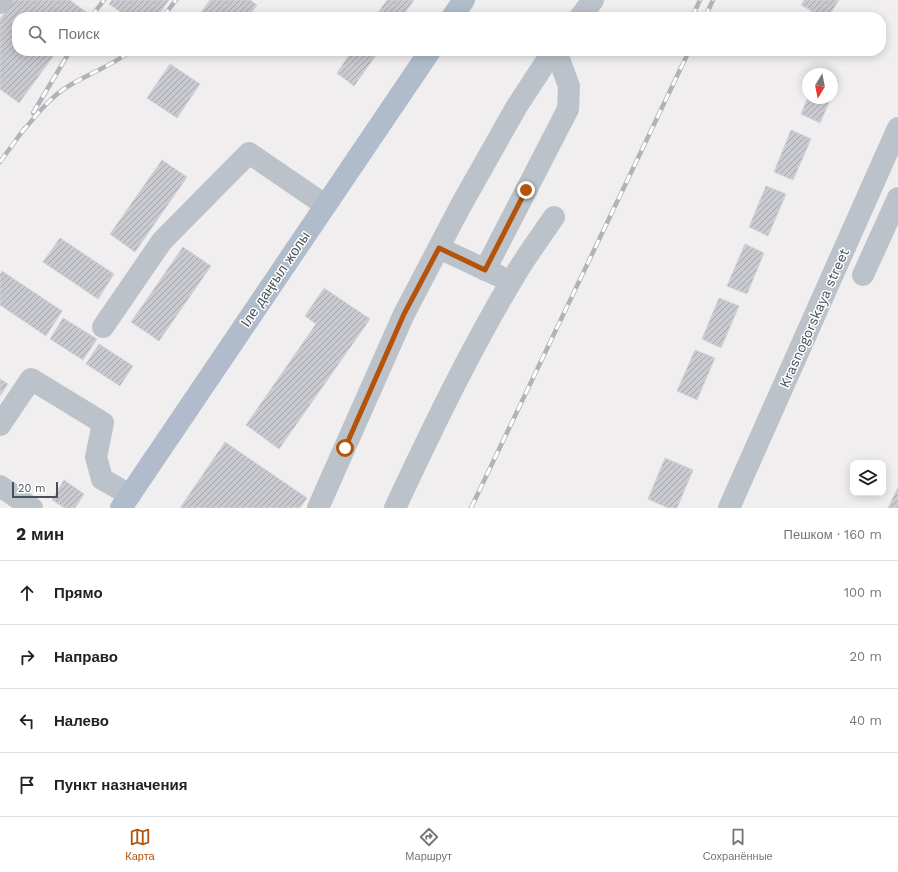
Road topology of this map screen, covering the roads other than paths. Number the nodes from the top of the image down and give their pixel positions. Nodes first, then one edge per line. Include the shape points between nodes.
1 (2, 0) edge
2 (464, 0) edge
3 (593, 0) edge
4 (0, 3) edge
5 (456, 12) edge
6 (584, 12) edge
7 (427, 56) edge
8 (552, 56) edge
9 (557, 56) edge
10 (898, 128) edge
11 (898, 198) edge
12 (325, 206) junction
13 (554, 217) dead end
14 (439, 248) junction
15 (485, 270) junction
16 (863, 275) dead end
17 (511, 282) junction
18 (103, 327) dead end
19 (0, 425) edge
20 (0, 486) edge
21 (126, 502) edge
22 (32, 508) edge
23 (318, 508) edge
24 (395, 508) edge
25 (729, 508) edge

1 - 4 street
2 - 5 main road
3 - 6 street
7 - 12 main road, Іле даңғыл жолы
8 - 14 street via 517,106
9 - 15 street via 569,86 568,109
10 - 25 street, Krasnogorskaya street
11 - 16 street
12 - 18 street via 249,153 162,241
12 - 21 main road, Іле даңғыл жолы
13 - 17 street
14 - 15 street
14 - 23 street via 404,314
15 - 17 street
17 - 24 street via 438,418
19 - 21 street via 31,379 103,423 96,457 102,479
20 - 22 street

